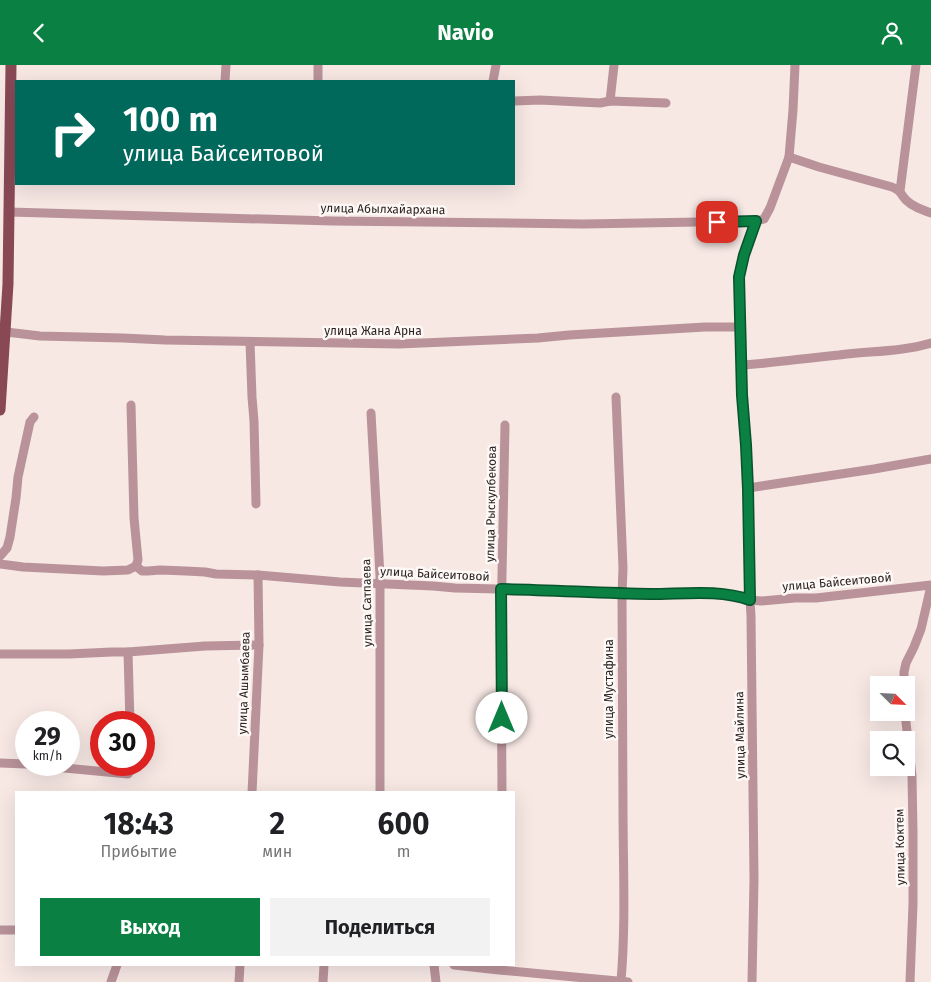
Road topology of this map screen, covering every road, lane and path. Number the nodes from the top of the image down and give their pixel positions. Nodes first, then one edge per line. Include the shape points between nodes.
1 (11, 65) edge
2 (226, 65) edge
3 (318, 65) edge
4 (496, 65) edge
5 (614, 65) edge
6 (795, 65) edge
7 (916, 65) edge
8 (225, 80) edge
9 (318, 80) edge
10 (494, 80) edge
11 (14, 87) edge
12 (515, 101) edge
13 (610, 101) junction
14 (666, 103) dead end
15 (5, 120) edge
16 (789, 157) junction
17 (900, 191) junction
18 (9, 211) junction
19 (931, 213) edge
20 (756, 221) junction
21 (741, 327) junction
22 (6, 332) junction
23 (250, 342) junction
24 (931, 343) edge
25 (931, 353) edge
26 (742, 365) junction
27 (616, 397) dead end
28 (0, 403) edge
29 (131, 405) dead end
30 (371, 413) dead end
31 (34, 417) dead end
32 (505, 425) dead end
33 (931, 459) edge
34 (748, 489) junction
35 (256, 504) dead end
36 (0, 556) edge
37 (0, 564) edge
38 (136, 566) junction
39 (258, 575) junction
40 (380, 584) junction
41 (931, 586) edge
42 (501, 589) junction
43 (622, 593) junction
44 (750, 600) junction
45 (259, 645) junction
46 (128, 652) junction
47 (0, 654) edge
48 (904, 676) edge
49 (130, 711) edge
50 (906, 721) edge
51 (0, 763) edge
52 (15, 764) edge
53 (252, 791) edge
54 (380, 791) edge
55 (502, 791) edge
56 (0, 930) edge
57 (15, 930) edge
58 (117, 966) edge
59 (240, 966) edge
60 (324, 966) edge
61 (434, 966) edge
62 (469, 966) edge
63 (499, 968) edge
64 (111, 982) edge
65 (239, 982) edge
66 (323, 982) edge
67 (436, 982) edge
68 (625, 982) edge
69 (752, 982) edge
70 (910, 982) edge

1 - 11 main road
2 - 8 street
3 - 9 street
4 - 10 street
5 - 13 street
6 - 16 street, улица Майлина
7 - 17 street
11 - 15 main road
12 - 13 street
13 - 14 street
15 - 18 main road
16 - 17 street
16 - 20 street, улица Майлина via 770,208 764,219
17 - 19 street via 913,206
18 - 20 street, улица Абылхайархана via 341,221 607,224
18 - 22 main road
20 - 21 street, улица Майлина via 739,277
21 - 23 street, улица Жана Арна via 399,344
21 - 26 street, улица Майлина
22 - 23 street, улица Жана Арна via 40,336
22 - 28 main road
23 - 35 street
24 - 25 street
24 - 26 street
26 - 34 street, улица Майлина
27 - 43 street, улица Мустафина
29 - 38 street
30 - 40 street, улица Сатпаева
31 - 36 street via 22,457 10,537
32 - 42 street, улица Рыскулбекова
33 - 34 street
34 - 44 street, улица Майлина
37 - 38 street, улица Байсеитовой via 103,571 128,570
38 - 39 street, улица Байсеитовой via 148,571
39 - 40 street, улица Байсеитовой
39 - 45 street, улица Ашымбаева
40 - 42 street, улица Байсеитовой
40 - 54 street, улица Сатпаева
41 - 44 street, улица Байсеитовой via 816,598
41 - 48 street via 921,629 906,663
42 - 43 street, улица Байсеитовой
42 - 55 street, улица Рыскулбекова
43 - 44 street, улица Байсеитовой via 714,593
43 - 68 street, улица Мустафина
44 - 69 street, улица Майлина via 754,879
45 - 46 street
45 - 53 street, улица Ашымбаева
46 - 47 street
46 - 49 street
50 - 70 street, улица Коктем via 912,776 913,832
51 - 52 street
56 - 57 street
58 - 64 street
59 - 65 street
60 - 66 street
61 - 67 street
62 - 63 street
63 - 68 street

